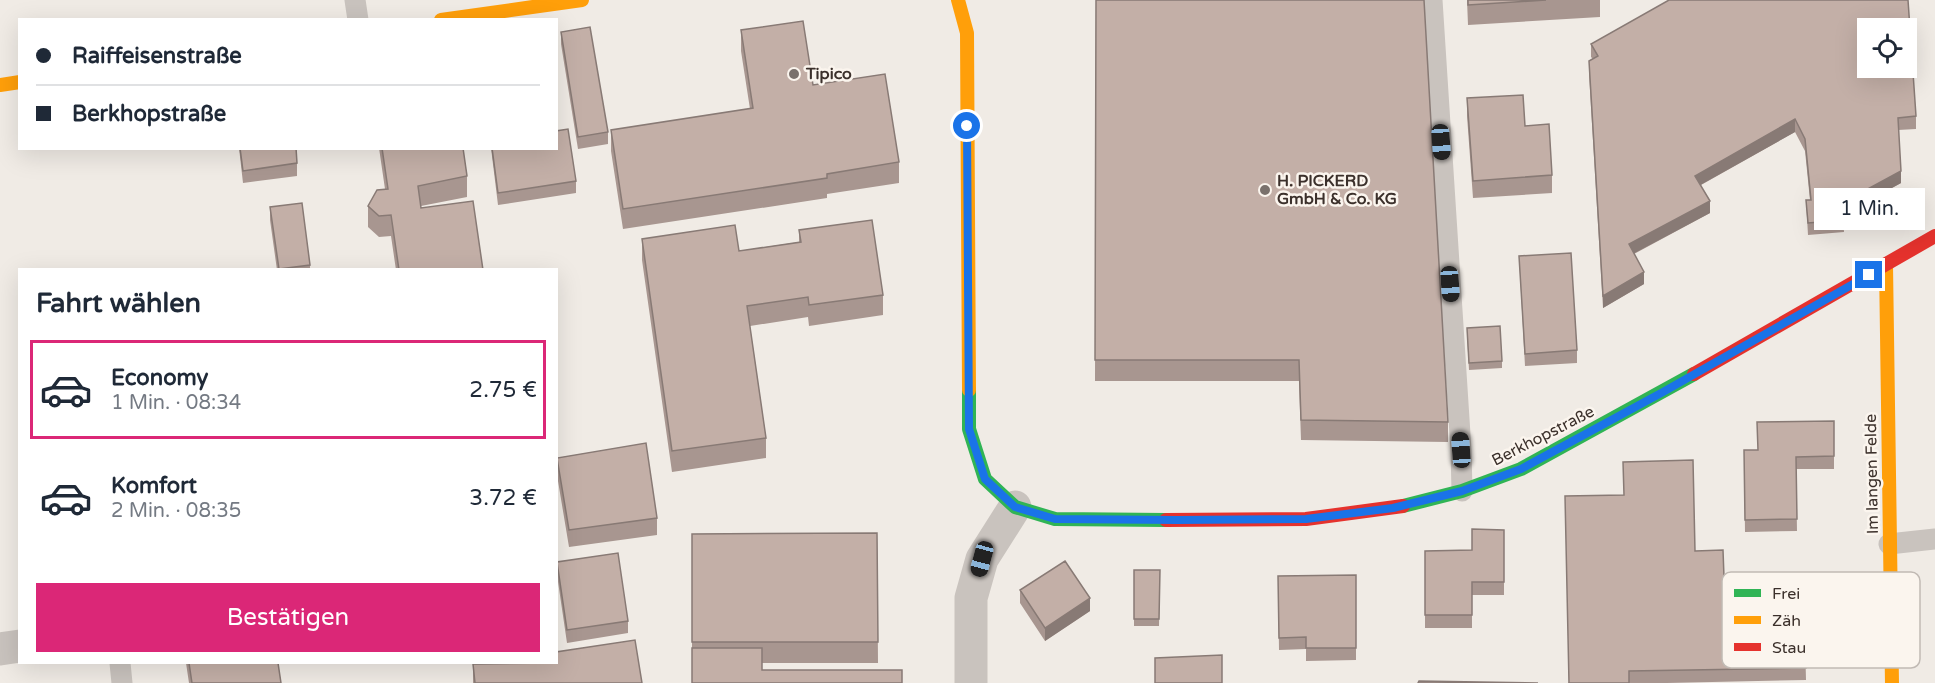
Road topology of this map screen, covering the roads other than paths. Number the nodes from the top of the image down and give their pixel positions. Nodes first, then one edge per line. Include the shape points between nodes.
1 (355, 0) edge
2 (582, 0) edge
3 (958, 0) edge
4 (1432, 0) edge
5 (358, 18) edge
6 (455, 18) edge
7 (18, 82) edge
8 (0, 85) edge
9 (1935, 236) edge
10 (1886, 265) junction
11 (1462, 491) junction
12 (1015, 507) junction
13 (1935, 538) edge
14 (1889, 544) junction
15 (1890, 572) edge
16 (18, 646) edge
17 (0, 649) edge
18 (120, 664) edge
19 (1892, 668) edge
20 (122, 683) edge
21 (971, 683) edge
22 (1892, 683) edge

1 - 5 lane
2 - 6 main road
3 - 12 main road via 967,33 969,429 985,479
4 - 11 lane
7 - 8 main road
9 - 10 main road, Berkhopstraße
10 - 11 main road, Berkhopstraße via 1521,469
10 - 14 main road, Im langen Felde
11 - 12 main road, Berkhopstraße via 1393,508 1306,519 1055,519
12 - 21 street via 982,559 971,598
13 - 14 lane
14 - 15 main road, Im langen Felde
16 - 17 street
18 - 20 lane
19 - 22 main road, Im langen Felde

